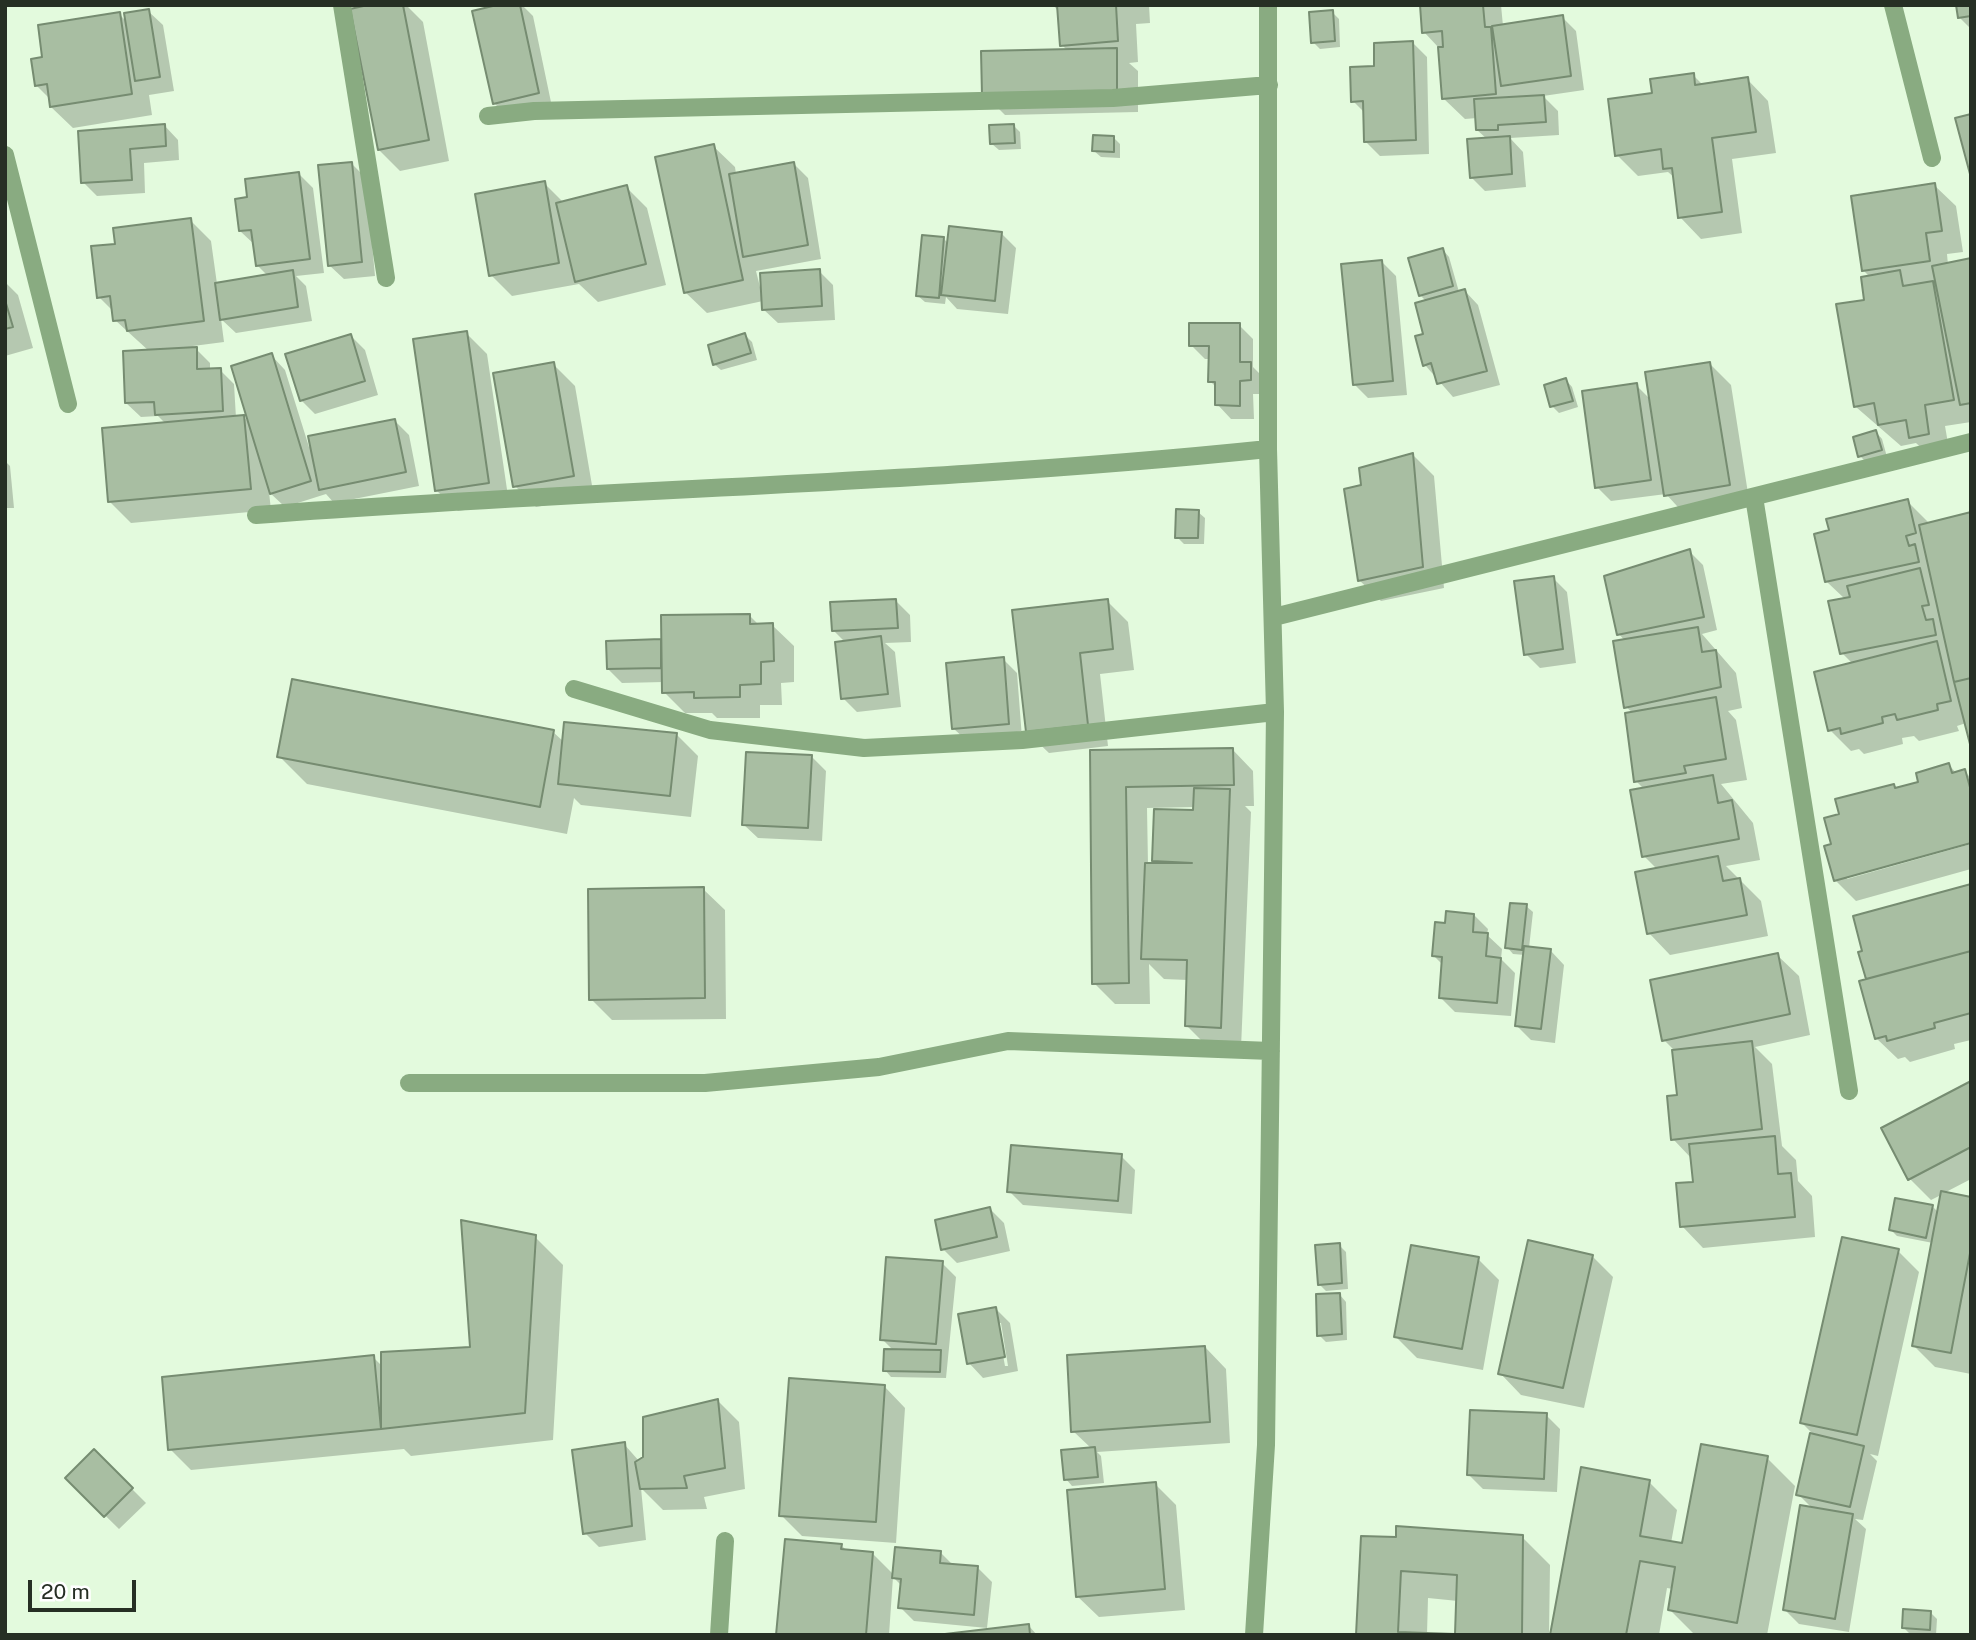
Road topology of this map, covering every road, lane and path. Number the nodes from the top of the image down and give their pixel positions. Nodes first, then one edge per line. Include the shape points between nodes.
1 (342, 5) edge
2 (1268, 5) edge
3 (1893, 5) edge
4 (1269, 85) junction
5 (488, 116) dead end
6 (5, 155) edge
7 (1932, 158) dead end
8 (386, 278) dead end
9 (68, 404) dead end
10 (1971, 443) edge
11 (1268, 449) junction
12 (1754, 497) junction
13 (256, 515) dead end
14 (1274, 617) junction
15 (574, 689) dead end
16 (1275, 712) junction
17 (1271, 1051) junction
18 (409, 1083) dead end
19 (1849, 1091) dead end
20 (725, 1541) dead end
21 (719, 1635) edge
22 (1254, 1635) edge

1 - 8 street
2 - 4 street
3 - 7 street
4 - 5 street via 1113,98 534,111
4 - 11 street
6 - 9 street
10 - 12 street
11 - 13 street via 1098,466 471,498
11 - 14 street
12 - 14 street
12 - 19 street
14 - 16 street
15 - 16 street via 710,730 864,748 1022,740
16 - 17 street
17 - 18 street via 1007,1041 879,1067 705,1083
17 - 22 street via 1266,1445
20 - 21 street

